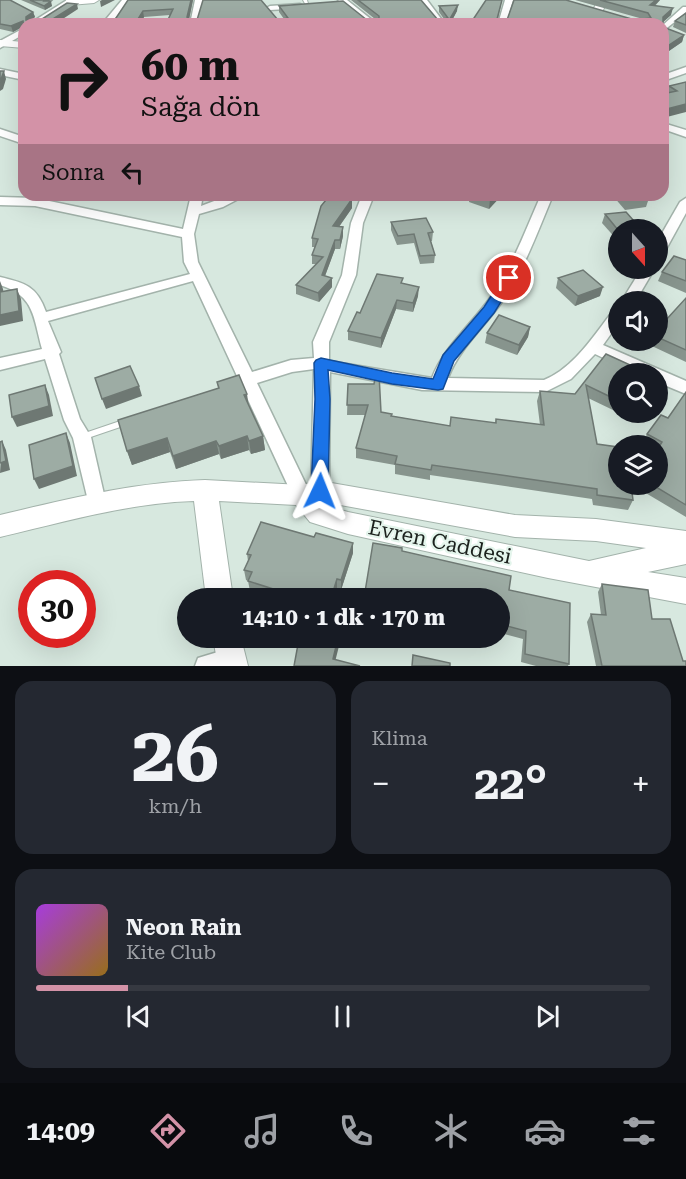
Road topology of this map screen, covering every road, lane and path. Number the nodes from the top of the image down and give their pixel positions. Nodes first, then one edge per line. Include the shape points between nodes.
1 (94, 0) edge
2 (126, 0) edge
3 (199, 0) edge
4 (264, 0) edge
5 (423, 0) edge
6 (509, 0) edge
7 (71, 1) edge
8 (341, 2) edge
9 (307, 3) edge
10 (317, 5) edge
11 (270, 8) junction
12 (686, 9) edge
13 (34, 13) edge
14 (44, 16) junction
15 (276, 16) edge
16 (41, 18) edge
17 (111, 18) edge
18 (195, 18) edge
19 (364, 18) edge
20 (436, 18) edge
21 (504, 18) edge
22 (669, 27) edge
23 (18, 34) edge
24 (1, 44) edge
25 (18, 45) edge
26 (686, 70) edge
27 (0, 72) edge
28 (18, 76) edge
29 (669, 76) edge
30 (669, 128) edge
31 (0, 132) edge
32 (686, 134) edge
33 (18, 139) edge
34 (195, 201) edge
35 (223, 201) edge
36 (366, 201) edge
37 (545, 201) edge
38 (686, 202) edge
39 (0, 204) edge
40 (192, 212) junction
41 (188, 234) junction
42 (668, 234) edge
43 (197, 276) junction
44 (0, 281) edge
45 (41, 318) junction
46 (608, 327) edge
47 (593, 347) junction
48 (53, 352) junction
49 (321, 363) junction
50 (628, 363) edge
51 (0, 364) edge
52 (241, 381) junction
53 (668, 381) edge
54 (438, 385) junction
55 (686, 388) edge
56 (137, 418) edge
57 (82, 437) junction
58 (205, 490) junction
59 (311, 493) junction
60 (97, 503) junction
61 (0, 526) edge
62 (686, 542) edge
63 (686, 552) edge
64 (583, 572) junction
65 (219, 588) edge
66 (686, 591) edge

1 - 7 street
2 - 17 street
3 - 18 street
4 - 11 street
5 - 20 street
6 - 21 street
7 - 14 street
8 - 19 street
9 - 10 street
9 - 11 street
11 - 15 street
12 - 22 street
13 - 14 street
14 - 16 street
23 - 24 street
24 - 25 street
26 - 29 street
27 - 28 street
30 - 32 street
31 - 33 street
34 - 40 street
35 - 40 street
36 - 49 street via 357,223 349,275 321,342
37 - 54 street via 509,278 489,310 448,359
38 - 42 street
39 - 41 street via 35,202
40 - 41 street
41 - 43 street via 190,262
43 - 45 street
43 - 52 street
44 - 45 street via 29,291
45 - 48 street
46 - 47 street
47 - 50 street
47 - 54 street via 557,382 545,386
48 - 51 street
48 - 57 street via 72,420
49 - 52 street via 291,366
49 - 54 street
49 - 59 street via 323,399
52 - 59 street
53 - 55 street
56 - 57 lane
57 - 60 street
58 - 59 street
58 - 60 street
58 - 65 street
59 - 62 street, Evren Caddesi via 514,526 596,530
59 - 64 street, Evren Caddesi via 312,508 328,518
60 - 61 street
63 - 64 street
64 - 66 street, Evren Caddesi

